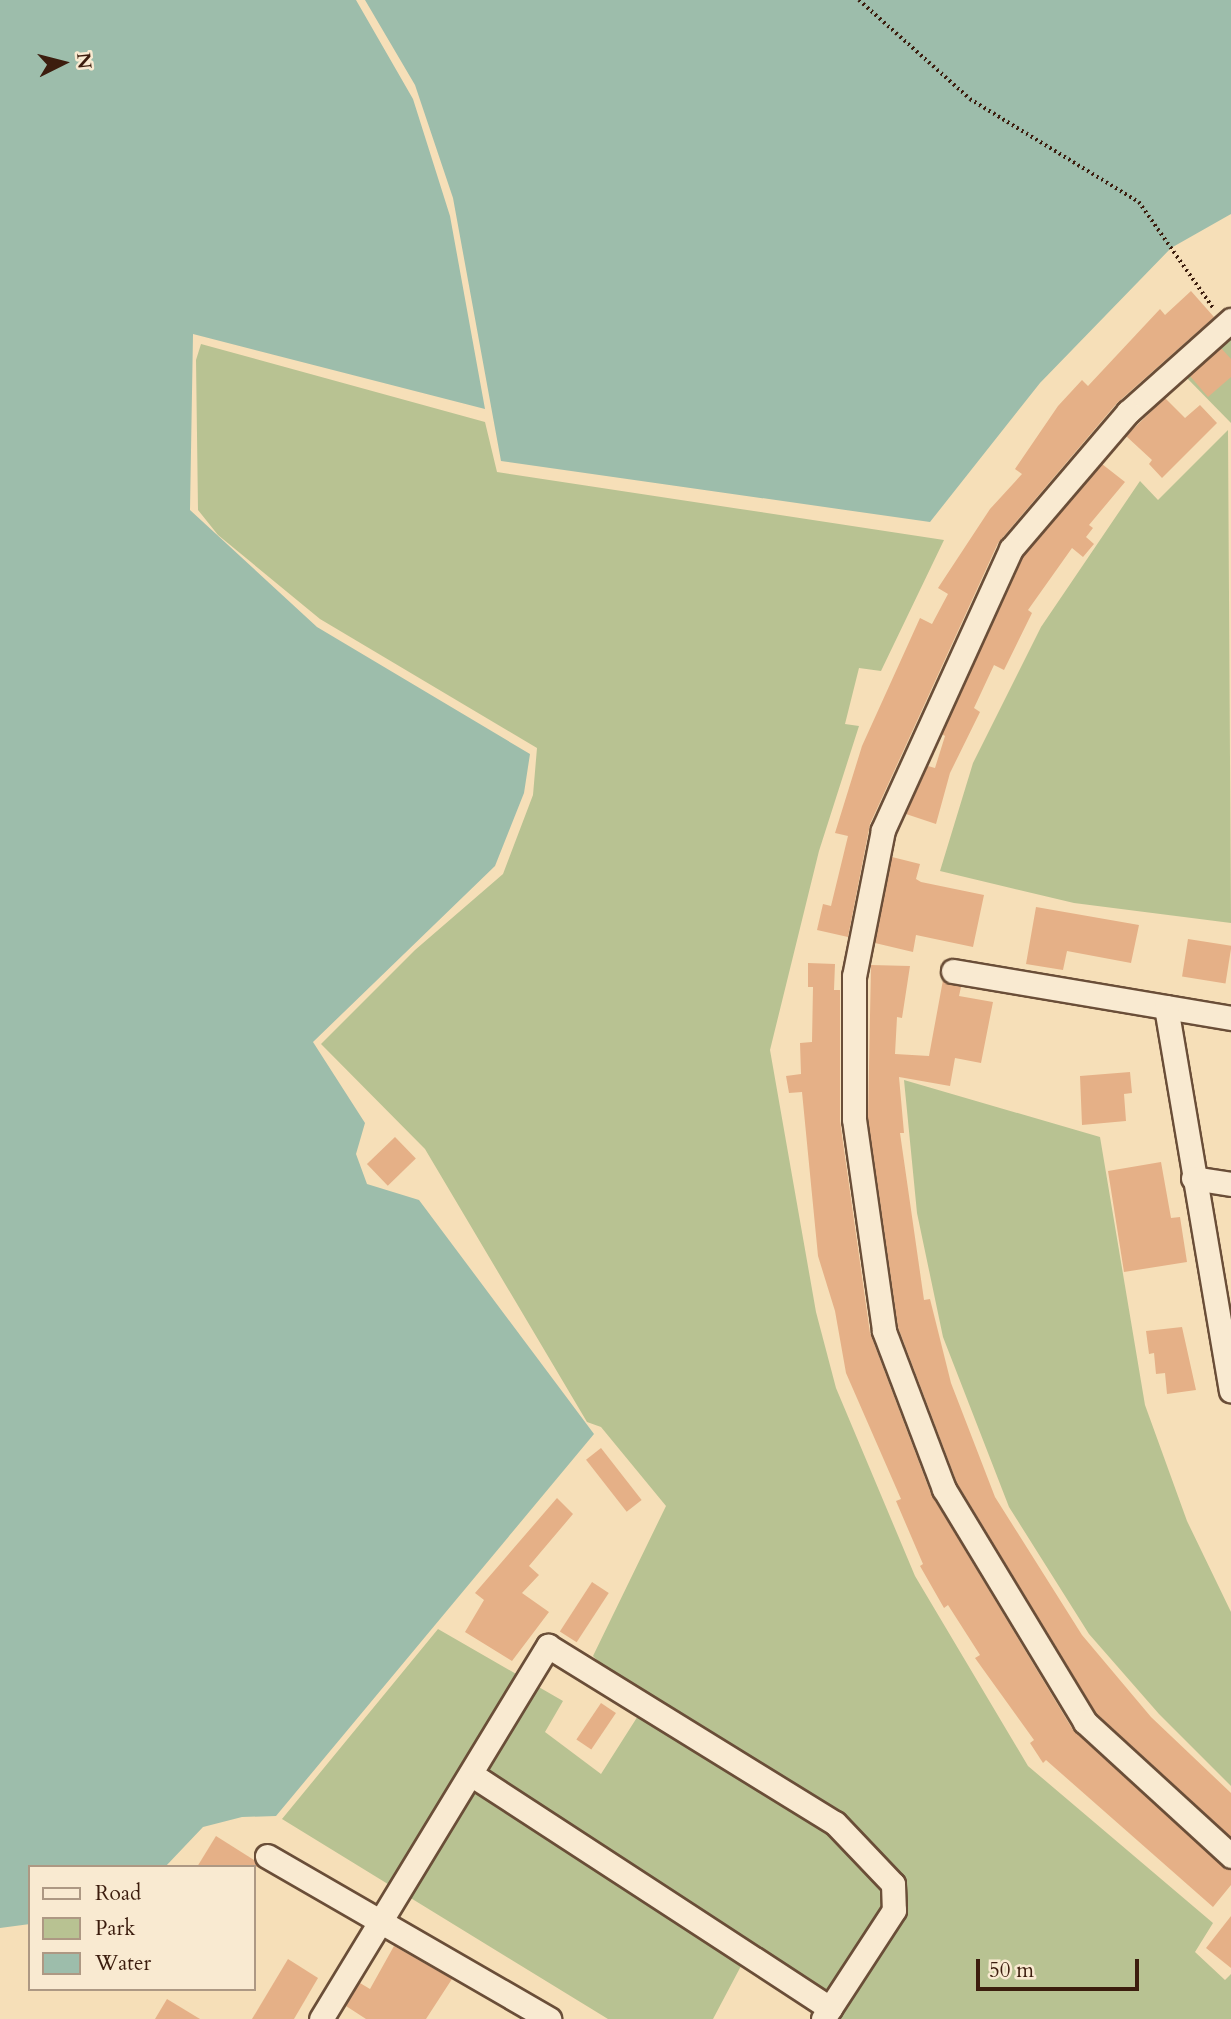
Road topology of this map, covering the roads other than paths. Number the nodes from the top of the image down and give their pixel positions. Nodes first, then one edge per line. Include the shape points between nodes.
1 (1229, 323) edge
2 (953, 971) dead end
3 (1166, 1007) junction
4 (1231, 1018) edge
5 (1193, 1178) junction
6 (1231, 1184) edge
7 (1231, 1386) edge
8 (480, 1780) dead end
9 (267, 1856) dead end
10 (1231, 1856) edge
11 (381, 1922) junction
12 (826, 2014) edge
13 (321, 2019) edge
14 (549, 2019) edge

1 - 10 street via 1128,412 1012,549 883,830 854,976 854,1119 884,1331 944,1489 1085,1722
2 - 3 street
3 - 4 street
3 - 5 street
5 - 6 street
5 - 7 street
8 - 12 street
9 - 11 street
11 - 12 street via 548,1646 835,1823 893,1884 894,1910
11 - 13 street
11 - 14 street

